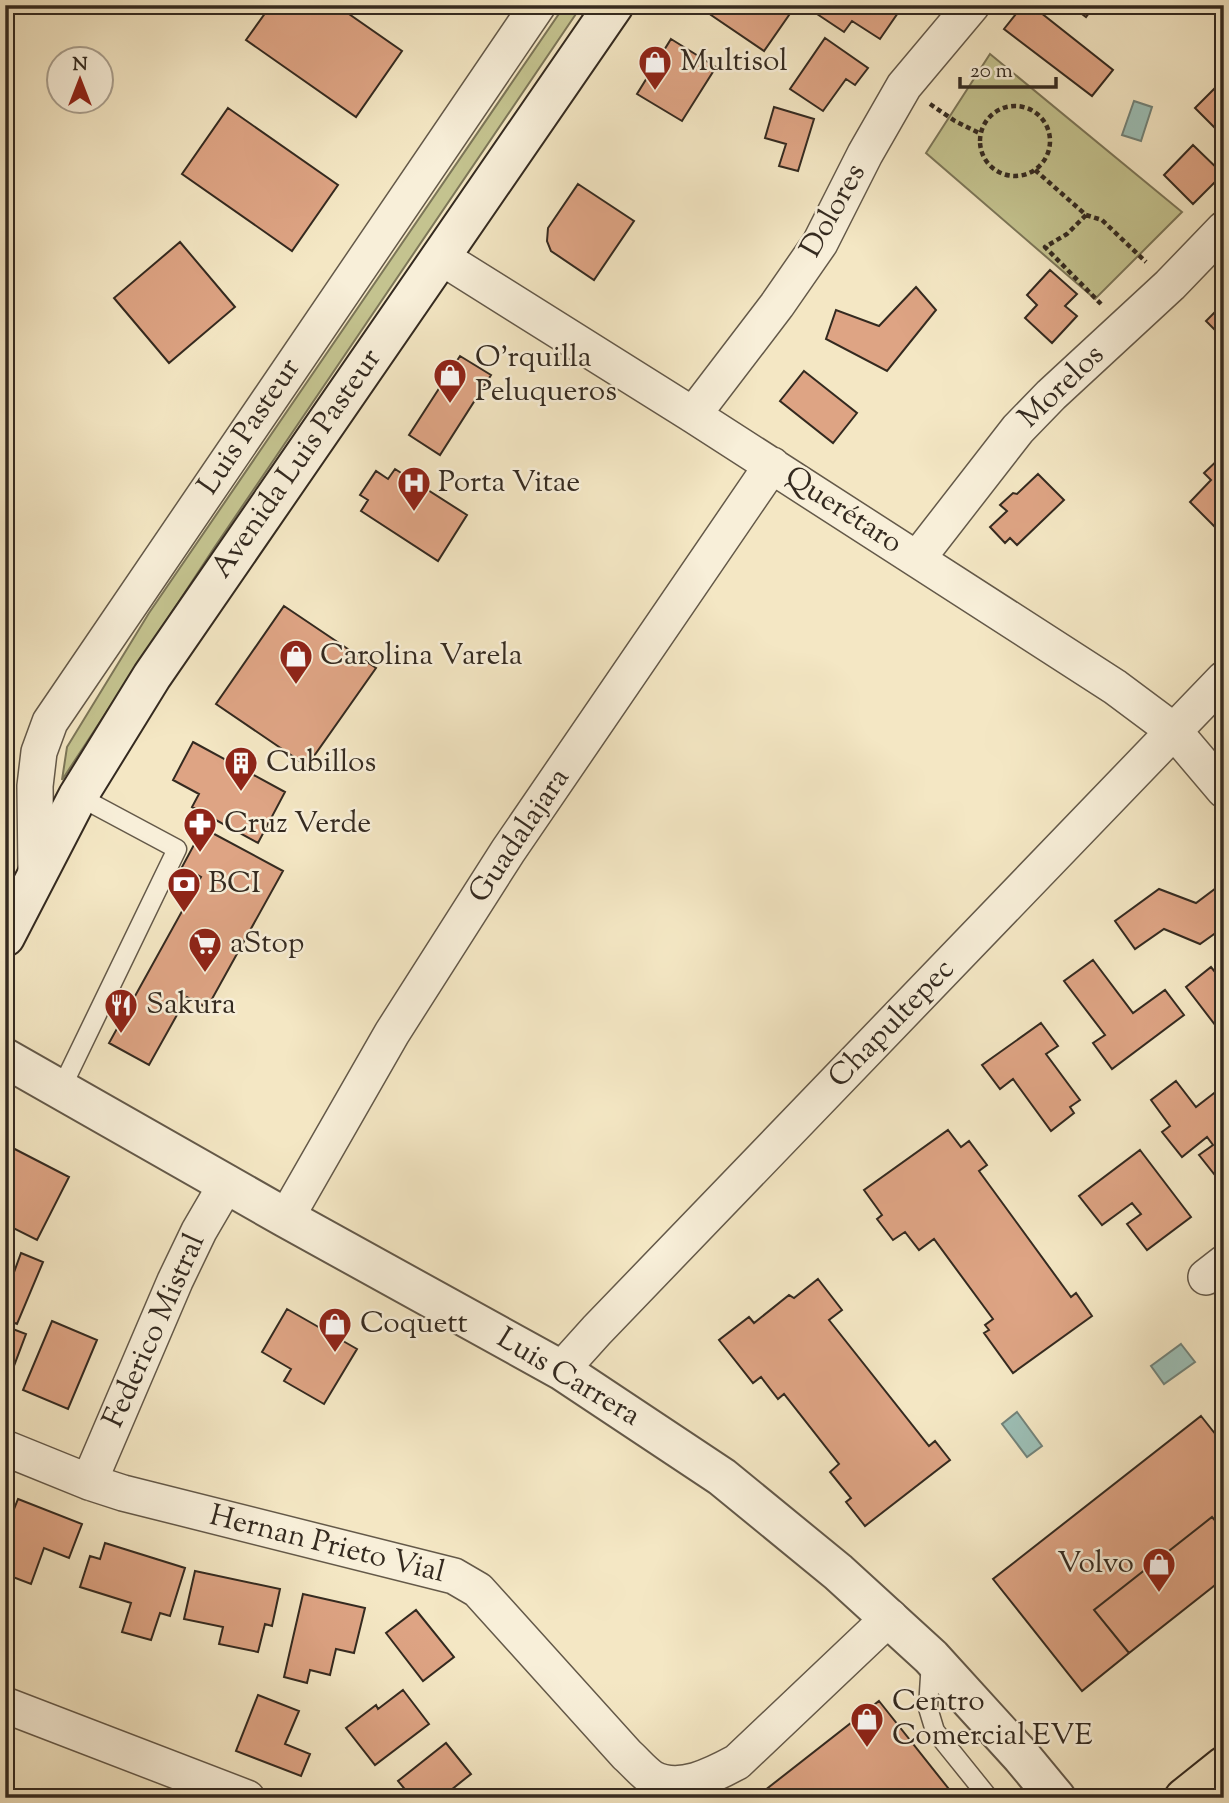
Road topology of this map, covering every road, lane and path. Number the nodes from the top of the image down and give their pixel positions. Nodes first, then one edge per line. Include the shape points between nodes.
1 (538, 5) edge
2 (614, 5) edge
3 (972, 5) edge
4 (904, 86) junction
5 (981, 134) junction
6 (1035, 170) junction
7 (1086, 215) junction
8 (1224, 229) edge
9 (442, 257) junction
10 (1170, 285) junction
11 (1127, 326) junction
12 (693, 415) junction
13 (772, 465) junction
14 (917, 559) junction
15 (1224, 679) edge
16 (1174, 731) junction
17 (1224, 790) edge
18 (78, 796) junction
19 (36, 875) junction
20 (5, 937) edge
21 (5, 1058) edge
22 (61, 1089) junction
23 (227, 1183) junction
24 (286, 1218) junction
25 (561, 1370) junction
26 (5, 1448) edge
27 (89, 1482) junction
28 (890, 1617) junction
29 (931, 1657) junction
30 (5, 1705) edge
31 (1224, 1766) edge
32 (247, 1798) edge
33 (989, 1798) edge
34 (1056, 1798) edge
35 (1184, 1798) edge

1 - 19 street, Luis Pasteur via 50,722 39,752
2 - 9 street, Avenida Luis Pasteur
3 - 4 street, Dolores
4 - 5 path
4 - 12 street, Dolores via 820,243
5 - 6 path via 984,157 1000,173 1024,175
5 - 6 path via 985,123 1001,109 1033,111 1042,119 1049,139 1048,151
6 - 7 path
7 - 10 path via 1102,220
7 - 11 path via 1045,247
8 - 10 street, Morelos
9 - 12 street, Querétaro
9 - 18 street, Avenida Luis Pasteur via 194,612
10 - 11 street, Morelos
11 - 14 street, Morelos via 1018,429
12 - 13 street, Querétaro
13 - 14 street, Querétaro
13 - 24 street, Guadalajara via 508,851 392,1033
14 - 16 street, Querétaro via 1115,687
15 - 16 street, Chapultepec
16 - 17 street, Querétaro
16 - 25 street, Chapultepec
18 - 19 street, Avenida Luis Pasteur
18 - 22 lane via 177,849
19 - 20 street, Avenida Luis Pasteur
21 - 22 street, Luis Carrera
22 - 23 street, Luis Carrera
23 - 24 street, Luis Carrera
23 - 27 street, Federico Mistral via 175,1281
24 - 25 street, Luis Carrera
25 - 28 street, Luis Carrera via 722,1477
26 - 27 street, Hernan Prieto Vial
27 - 28 street, Hernan Prieto Vial via 454,1576 478,1590 653,1779 679,1783 707,1779 737,1762
28 - 29 street, Luis Carrera
29 - 33 lane via 928,1708 934,1731
29 - 34 street, Luis Carrera
30 - 32 street
31 - 35 main road

